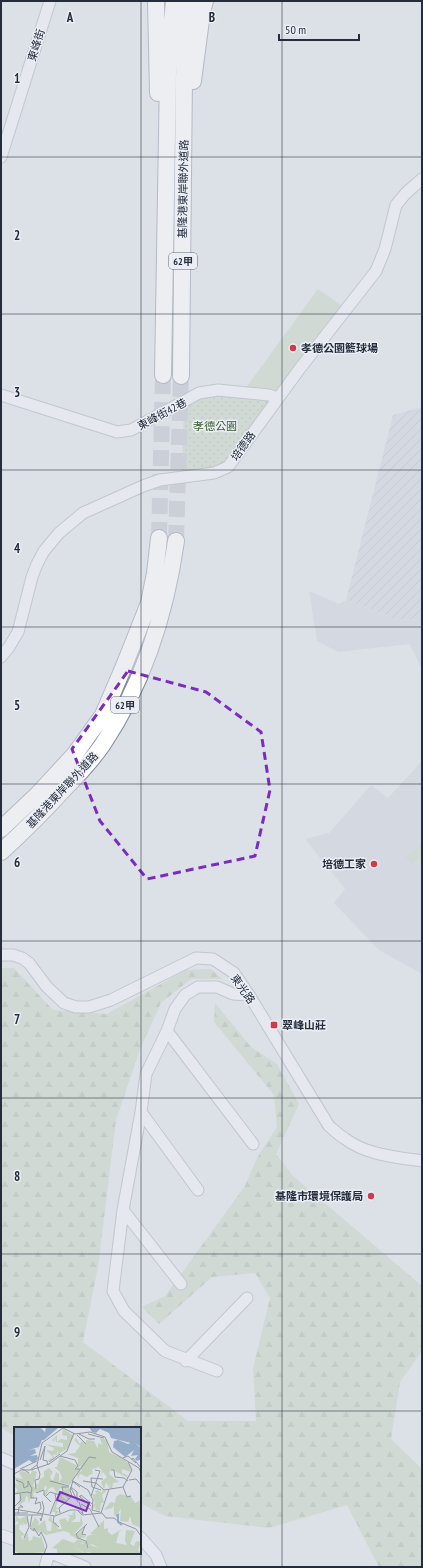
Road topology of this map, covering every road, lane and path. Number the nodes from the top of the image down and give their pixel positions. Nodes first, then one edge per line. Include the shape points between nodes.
1 (50, 1) edge
2 (156, 1) edge
3 (174, 1) edge
4 (189, 1) edge
5 (205, 1) edge
6 (184, 146) junction
7 (167, 150) junction
8 (1, 157) edge
9 (422, 178) edge
10 (163, 375) tunnel mouth
11 (181, 376) tunnel mouth
12 (1, 395) edge
13 (278, 398) junction
14 (159, 538) tunnel mouth
15 (176, 541) tunnel mouth
16 (1, 656) edge
17 (1, 829) edge
18 (1, 852) edge
19 (1, 955) edge
20 (249, 996) junction
21 (167, 1031) junction
22 (141, 1112) junction
23 (253, 1144) dead end
24 (422, 1161) edge
25 (198, 1190) dead end
26 (123, 1210) junction
27 (181, 1284) dead end
28 (247, 1298) dead end
29 (186, 1361) junction
30 (217, 1371) dead end
31 (1, 1458) edge
32 (14, 1464) edge
33 (1, 1535) edge
34 (141, 1538) edge
35 (14, 1540) edge
36 (50, 1554) edge
37 (52, 1554) edge
38 (45, 1567) edge
39 (85, 1567) edge
40 (161, 1567) edge

1 - 8 street, 東峰街
2 - 7 highway via 157,86
3 - 7 highway, 基隆港東岸聯外道路 / 62甲 via 168,73
4 - 6 highway, 基隆港東岸聯外道路 / 62甲 via 184,76
5 - 6 highway
6 - 11 highway, 基隆港東岸聯外道路 / 62甲
7 - 10 highway, 基隆港東岸聯外道路 / 62甲
9 - 13 street, 培德路 via 396,205 385,249 376,271
12 - 13 street, 東峰街42巷 via 117,432 131,430 199,393 218,390 269,394
13 - 16 street, 培德路 via 228,467 214,473 167,479 143,486 83,513 59,533 37,564 18,632
14 - 17 highway, 基隆港東岸聯外道路 / 62甲 via 156,573 148,603 138,633 102,715 75,754
15 - 18 highway, 基隆港東岸聯外道路 / 62甲 via 161,618 139,676 115,724 87,765
19 - 20 street, 東光路 via 22,958 29,963 55,996 64,1003 76,1007 100,1004 196,958 214,958 234,973
20 - 21 street via 233,994 217,987 198,987 185,995 175,1009
20 - 24 street, 東光路 via 329,1126 360,1147 385,1156
21 - 22 street via 146,1074
21 - 23 street
22 - 25 street
22 - 26 street
26 - 27 street
26 - 29 street via 113,1291 124,1311 165,1352
28 - 29 street
29 - 30 street
31 - 32 street
33 - 35 street
34 - 40 street via 156,1555
36 - 38 street
37 - 39 street

